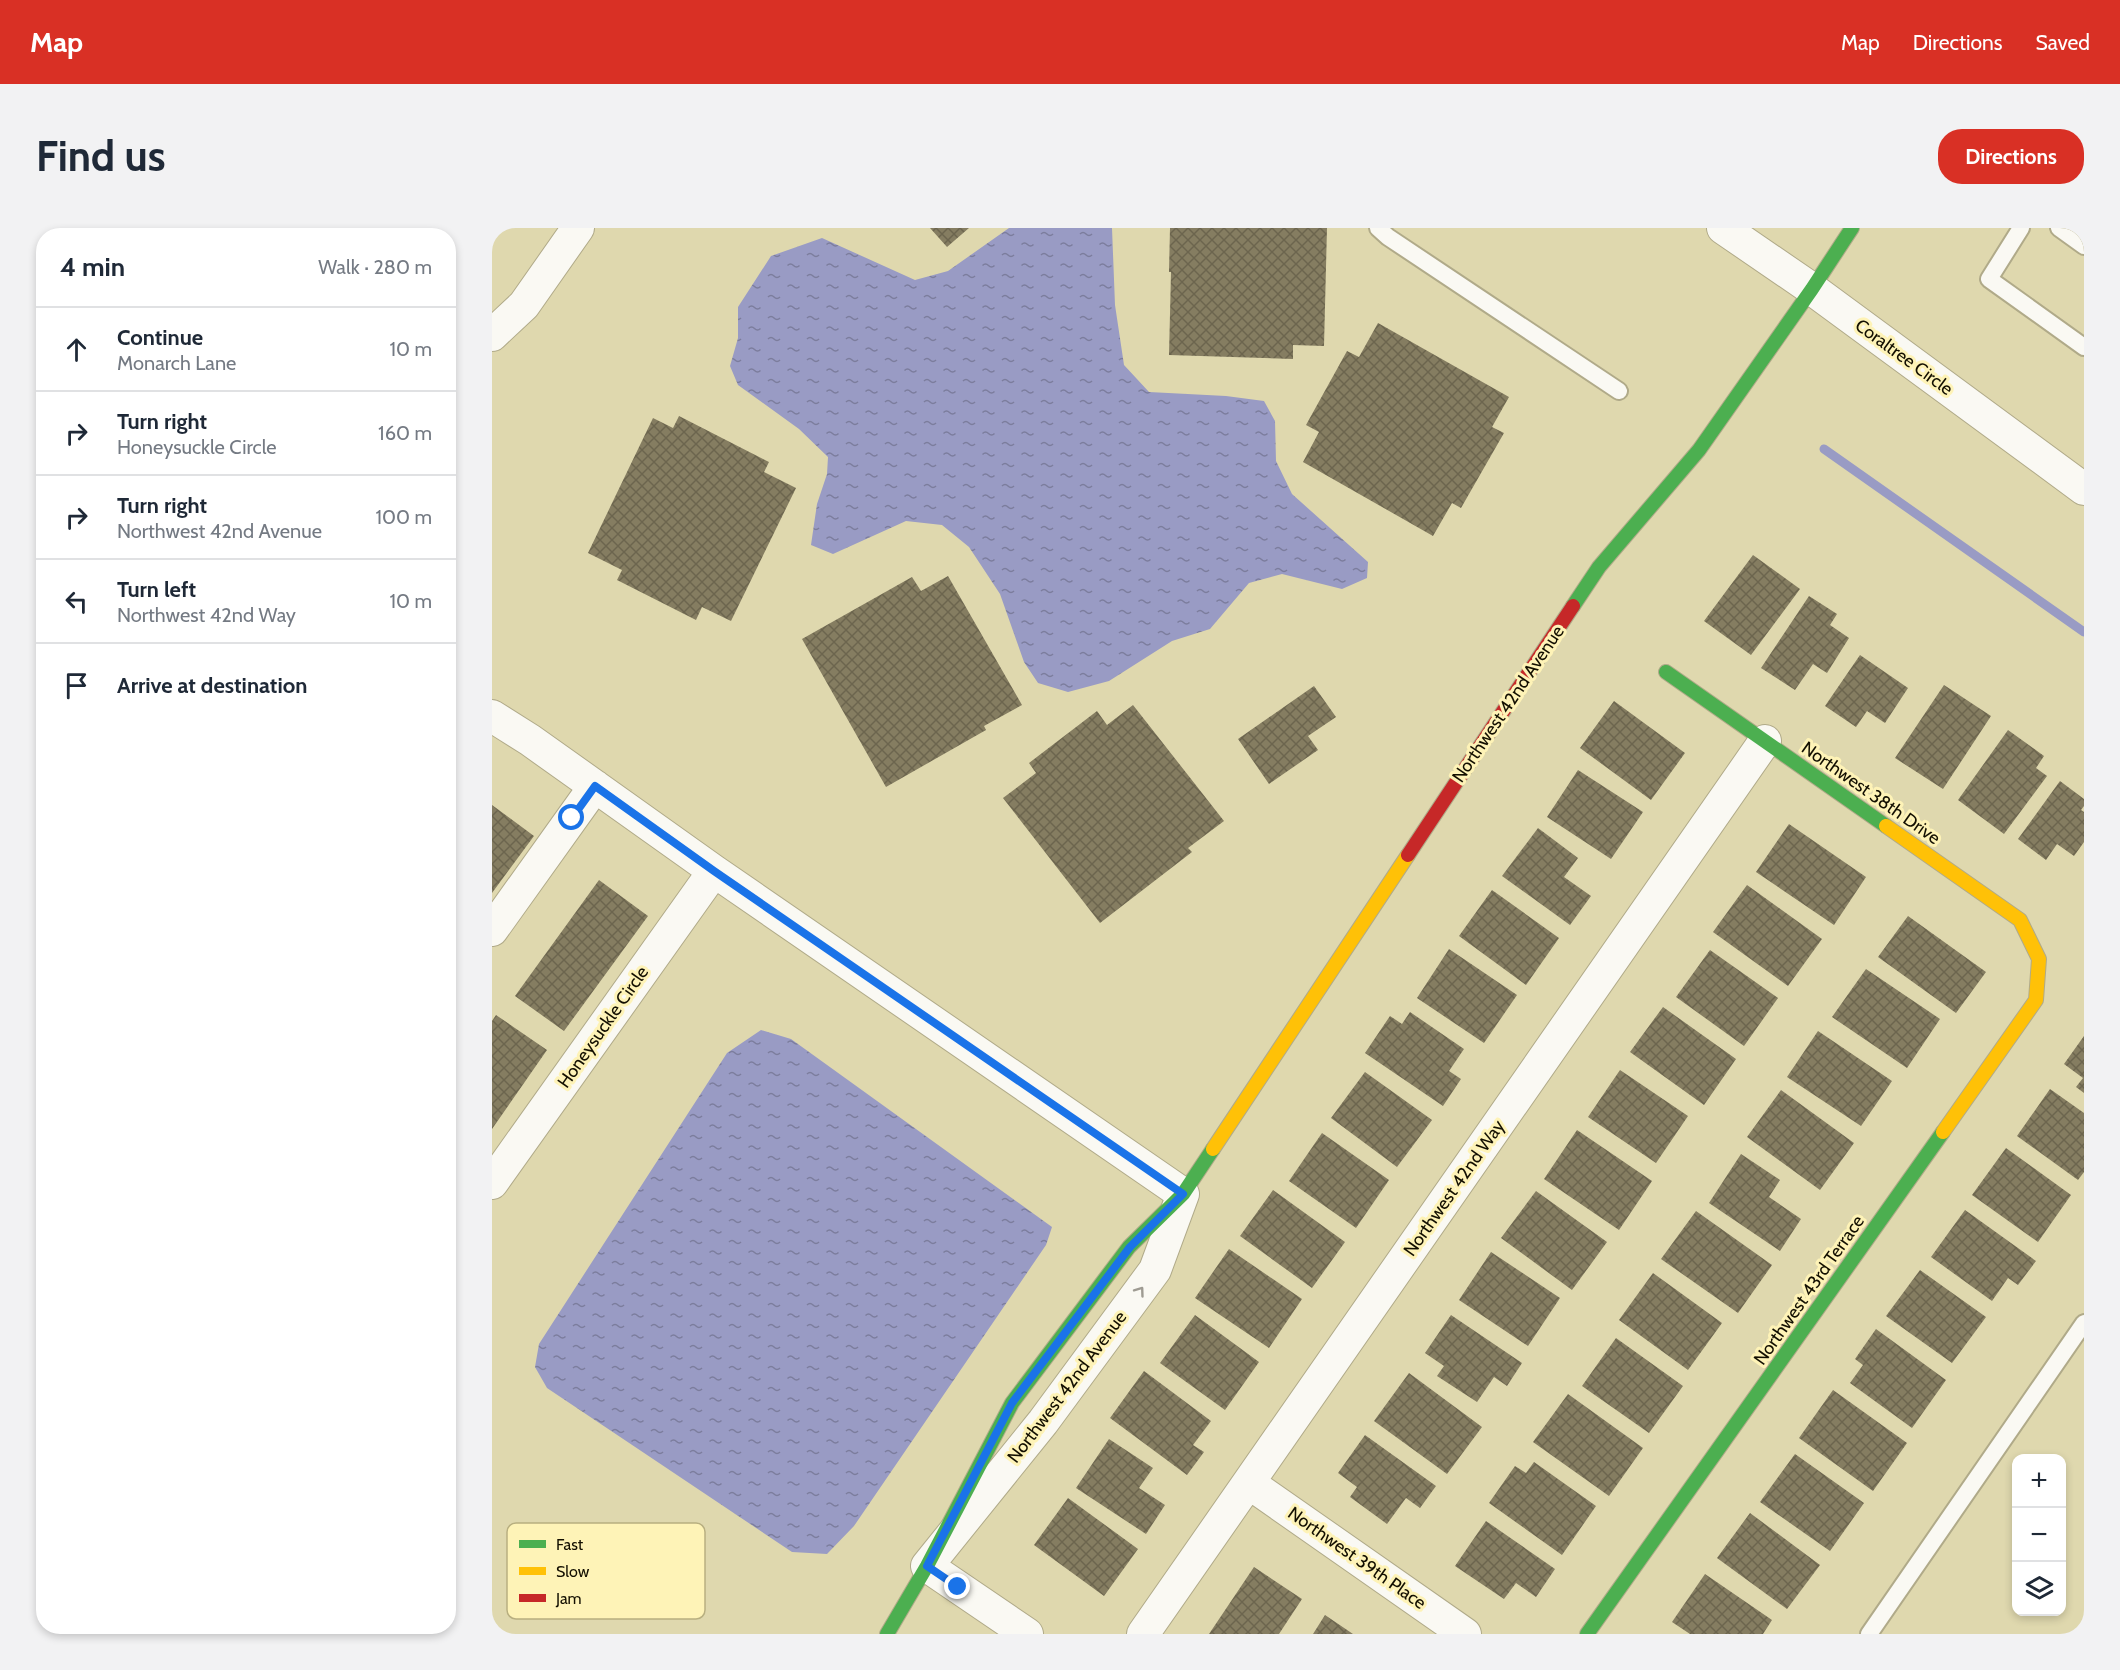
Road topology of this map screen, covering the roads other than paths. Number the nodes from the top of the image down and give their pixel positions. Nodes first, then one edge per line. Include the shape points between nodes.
1 (578, 228) edge
2 (1378, 228) edge
3 (1722, 228) edge
4 (1852, 228) edge
5 (2021, 228) edge
6 (2059, 228) edge
7 (2084, 246) edge
8 (1812, 289) junction
9 (492, 335) edge
10 (2084, 347) edge
11 (1619, 391) dead end
12 (2084, 489) edge
13 (1666, 672) dead end
14 (492, 716) edge
15 (1765, 741) junction
16 (595, 786) junction
17 (714, 871) junction
18 (492, 930) edge
19 (2039, 959) joint
20 (492, 1183) edge
21 (1183, 1194) junction
22 (2084, 1323) edge
23 (1249, 1482) junction
24 (927, 1566) junction
25 (887, 1634) edge
26 (1028, 1634) edge
27 (1143, 1634) edge
28 (1465, 1634) edge
29 (1587, 1634) edge
30 (1869, 1634) edge

1 - 9 street via 524,305
2 - 11 lane
3 - 8 street, Coraltree Circle
4 - 8 street, Northwest 42nd Avenue
5 - 10 lane via 1989,279
6 - 7 lane
8 - 12 street, Coraltree Circle
8 - 21 street, Northwest 42nd Avenue via 1699,450 1599,567
13 - 15 street, Northwest 38th Drive
14 - 16 street
15 - 19 street, Northwest 38th Drive via 2020,920
15 - 23 street, Northwest 42nd Way
16 - 17 street
16 - 18 street
17 - 20 street, Honeysuckle Circle
17 - 21 street
19 - 29 street, Northwest 43rd Terrace via 2036,1000
21 - 24 street, Northwest 42nd Avenue via 1155,1270 1053,1378
22 - 30 lane
23 - 27 street, Northwest 42nd Way
23 - 28 street, Northwest 39th Place
24 - 25 street, Northwest 42nd Avenue
24 - 26 street

